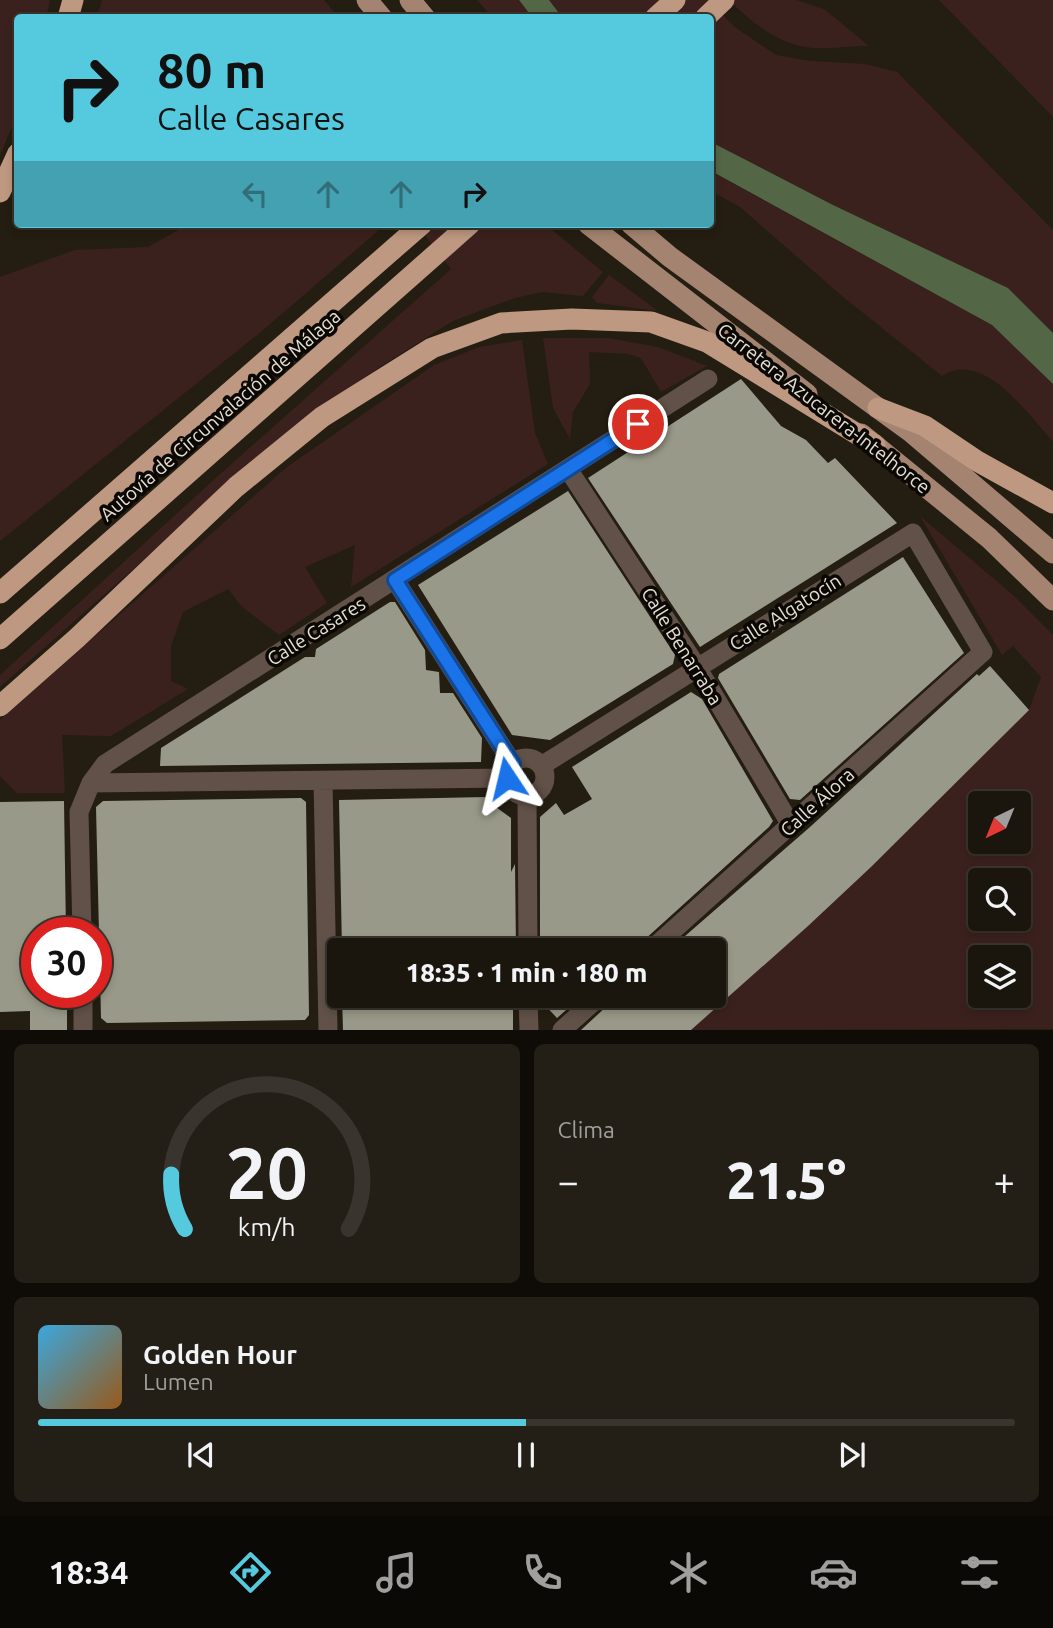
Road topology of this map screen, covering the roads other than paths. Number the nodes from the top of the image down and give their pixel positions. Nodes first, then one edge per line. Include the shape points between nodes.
1 (367, 0) edge
2 (410, 0) edge
3 (675, 0) edge
4 (724, 0) edge
5 (379, 14) edge
6 (422, 14) edge
7 (659, 14) edge
8 (709, 14) edge
9 (14, 162) edge
10 (0, 192) edge
11 (419, 228) edge
12 (465, 228) edge
13 (593, 228) edge
14 (636, 228) edge
15 (708, 379) dead end
16 (878, 408) junction
17 (875, 445) junction
18 (568, 469) junction
19 (1053, 503) edge
20 (48, 550) junction
21 (1053, 553) edge
22 (0, 575) edge
23 (395, 580) junction
24 (0, 593) edge
25 (1053, 600) edge
26 (0, 639) edge
27 (982, 652) joint
28 (697, 667) junction
29 (0, 706) edge
30 (541, 766) junction
31 (510, 771) junction
32 (323, 781) junction
33 (91, 783) junction
34 (527, 796) junction
35 (791, 825) junction
36 (82, 917) edge
37 (528, 938) edge
38 (664, 938) edge
39 (83, 1008) edge
40 (528, 1008) edge
41 (587, 1008) edge
42 (83, 1030) edge
43 (328, 1030) edge
44 (528, 1030) edge
45 (562, 1030) edge

1 - 5 main road
2 - 6 main road
3 - 7 highway
4 - 8 highway
9 - 10 highway
11 - 20 highway, Autovía de Circunvalación de Málaga
12 - 26 highway, Autovía de Circunvalación de Málaga
13 - 17 main road, Carretera Azucarera-Intelhorce
14 - 16 main road, Carretera Azucarera-Intelhorce
15 - 18 street, Calle Casares
16 - 19 highway via 925,426
16 - 21 main road, Carretera Azucarera-Intelhorce via 955,467
17 - 25 main road, Carretera Azucarera-Intelhorce via 989,538
17 - 29 highway via 707,342 651,322 572,318 502,323 432,348 322,417 236,487
18 - 23 street, Calle Casares
18 - 28 street, Calle Benarraba
20 - 22 highway
20 - 24 highway, Autovía de Circunvalación de Málaga
23 - 31 street
23 - 33 street, Calle Casares via 105,764
27 - 28 street, Calle Algatocín via 913,533
27 - 35 street, Calle Álora
28 - 30 street, Calle Algatocín
28 - 35 street, Calle Benarraba
30 - 31 street via 524,758
30 - 34 street via 545,776 542,788
31 - 32 street
31 - 34 street via 511,789
32 - 33 street
32 - 43 street
33 - 36 street, Calle Casares via 79,812
34 - 37 street
35 - 38 street, Calle Álora
39 - 42 street
40 - 44 street
41 - 45 street

